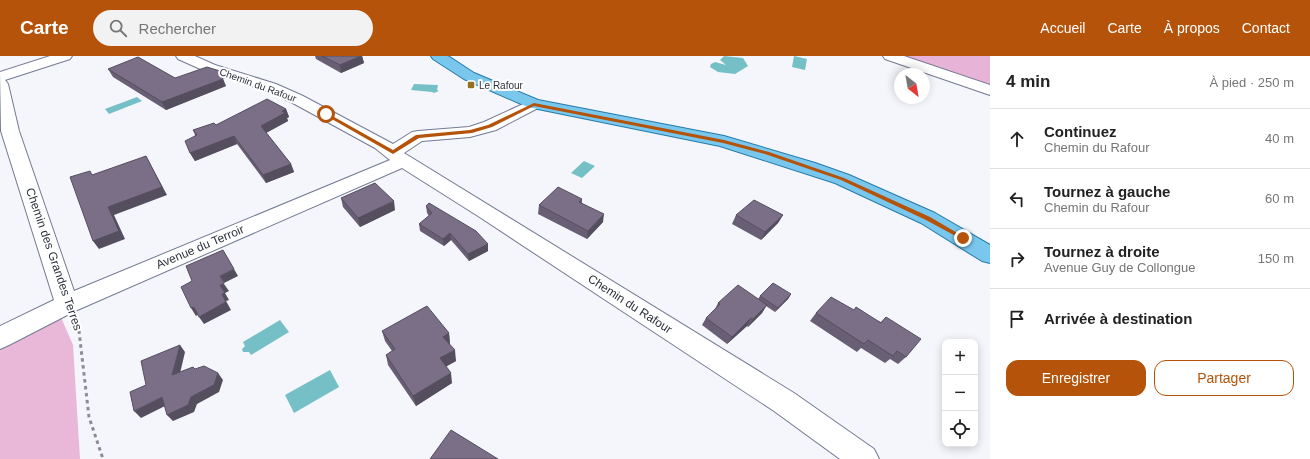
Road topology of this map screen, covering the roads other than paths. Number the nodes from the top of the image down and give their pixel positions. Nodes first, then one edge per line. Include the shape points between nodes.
1 (65, 56) edge
2 (183, 56) edge
3 (438, 56) edge
4 (890, 56) edge
5 (0, 77) edge
6 (0, 84) edge
7 (990, 90) edge
8 (534, 104) junction
9 (398, 157) junction
10 (990, 255) edge
11 (67, 304) junction
12 (0, 338) edge
13 (864, 459) edge

1 - 5 street
2 - 9 street, Chemin du Rafour via 297,99
3 - 8 main road via 469,76
4 - 7 street
6 - 11 street, Chemin des Grandes Terres via 10,131
8 - 9 street via 490,126 470,132 418,136
8 - 10 main road via 717,140 767,153 842,179 886,198 928,218
9 - 11 street, Avenue du Terroir
9 - 13 street, Chemin du Rafour via 784,402
11 - 12 street, Avenue du Terroir

